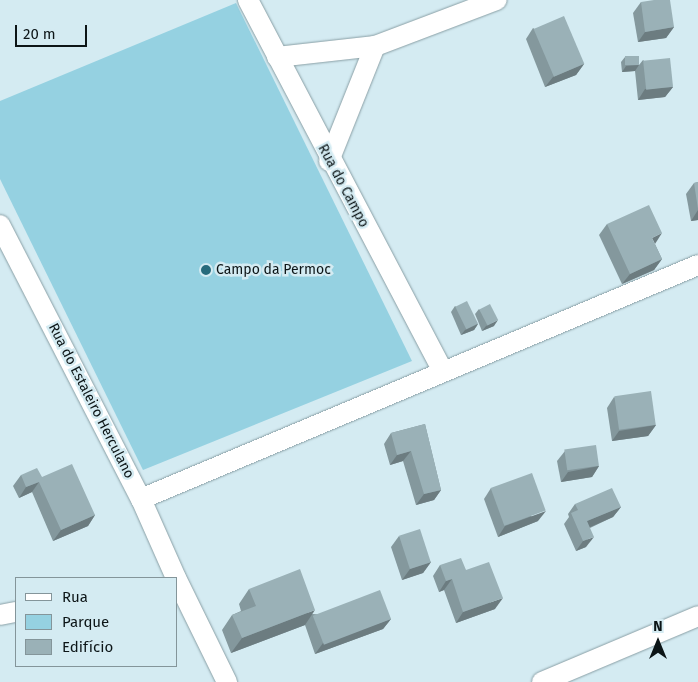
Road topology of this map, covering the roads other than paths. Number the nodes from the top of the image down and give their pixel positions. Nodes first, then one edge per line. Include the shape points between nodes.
1 (248, 0) edge
2 (497, 0) edge
3 (375, 46) junction
4 (277, 58) junction
5 (329, 161) junction
6 (0, 225) edge
7 (698, 265) edge
8 (443, 370) junction
9 (141, 499) junction
10 (175, 577) edge
11 (178, 583) edge
12 (15, 612) edge
13 (0, 615) edge
14 (698, 616) edge
15 (227, 682) edge
16 (542, 682) edge

1 - 4 street, Rua do Campo
2 - 3 street
3 - 4 street
3 - 5 street
4 - 5 street, Rua do Campo
5 - 8 street, Rua do Campo
6 - 9 street, Rua do Estaleiro Herculano
7 - 8 street
8 - 9 street
9 - 10 street, Rua do Estaleiro Herculano
11 - 15 street, Rua do Estaleiro Herculano
12 - 13 street
14 - 16 street

